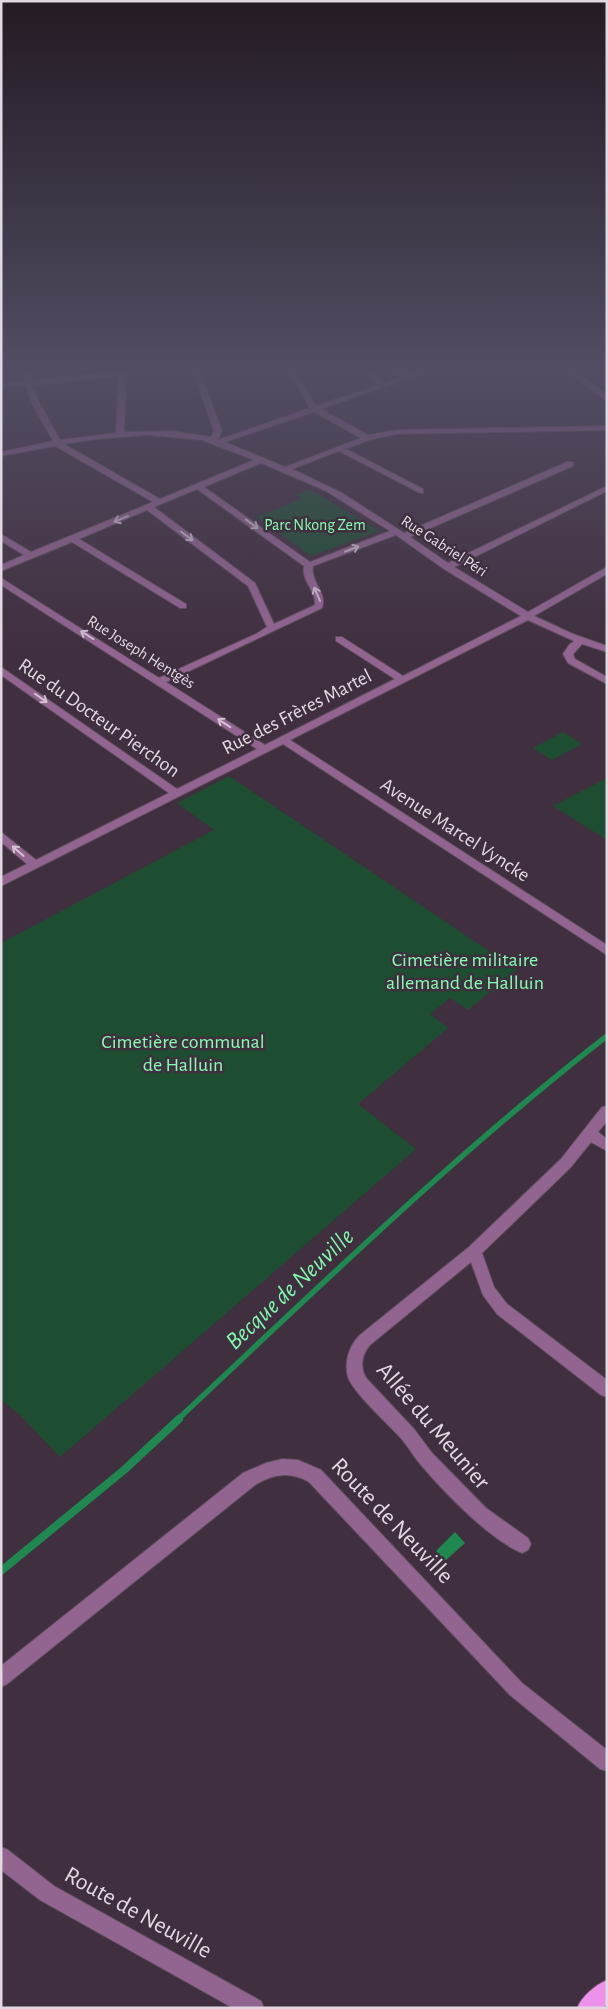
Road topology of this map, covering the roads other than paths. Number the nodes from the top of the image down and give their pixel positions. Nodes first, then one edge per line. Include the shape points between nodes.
1 (86, 460) edge
2 (261, 460) joint
3 (311, 460) edge
4 (360, 460) edge
5 (570, 464) dead end
6 (286, 469) junction
7 (198, 486) junction
8 (607, 488) edge
9 (420, 491) dead end
10 (160, 502) junction
11 (148, 507) junction
12 (399, 534) junction
13 (1, 537) edge
14 (73, 539) junction
15 (31, 556) junction
16 (309, 565) junction
17 (447, 567) junction
18 (1, 568) edge
19 (607, 570) edge
20 (1, 581) edge
21 (184, 606) dead end
22 (527, 616) junction
23 (272, 629) junction
24 (339, 639) dead end
25 (580, 640) junction
26 (607, 649) edge
27 (1, 670) edge
28 (403, 680) junction
29 (160, 681) junction
30 (607, 682) edge
31 (283, 740) junction
32 (265, 749) junction
33 (177, 794) junction
34 (1, 836) edge
35 (35, 865) junction
36 (1, 882) edge
37 (607, 951) edge
38 (607, 1111) edge
39 (590, 1134) junction
40 (607, 1146) edge
41 (474, 1251) junction
42 (607, 1390) edge
43 (522, 1544) dead end
44 (1, 1678) edge
45 (607, 1762) edge
46 (1, 1857) edge
47 (607, 1990) edge
48 (254, 2008) edge
49 (586, 2008) edge

1 - 10 street
2 - 6 street, Rue Gabriel Péri
2 - 7 street
3 - 6 street
4 - 9 street
5 - 12 street
6 - 12 street, Rue Gabriel Péri via 332,491
7 - 10 street
7 -> 16 street
8 - 17 street
10 - 11 street
11 -> 14 street
11 -> 23 street via 252,585
16 -> 12 street
12 - 17 street, Rue Gabriel Péri
13 - 15 street
14 - 15 street
14 - 21 street
15 - 18 street
23 -> 16 street via 319,606 320,599 307,574
17 - 22 street, Rue Gabriel Péri
19 - 22 street, Rue des Frères Martel
29 -> 20 street, Rue Joseph Hentgès
22 - 25 street, Rue Gabriel Péri
22 - 28 street, Rue des Frères Martel
23 - 29 street
24 - 28 street
25 - 26 street, Rue Gabriel Péri
25 - 30 street via 568,654 571,661
27 -> 33 street, Rue du Docteur Pierchon
28 - 31 street, Rue des Frères Martel
32 -> 29 street, Rue Joseph Hentgès
31 - 32 street, Rue des Frères Martel
31 - 37 street, Avenue Marcel Vyncke
32 - 33 street, Rue des Frères Martel
33 - 35 street, Rue des Frères Martel
35 -> 34 street
35 - 36 street, Rue des Frères Martel
38 - 39 street, Allée du Meunier
39 - 40 street
39 - 41 street, Allée du Meunier via 552,1178
41 - 42 street via 488,1290 502,1309
41 - 43 street, Allée du Meunier via 365,1340 355,1353 354,1368 362,1384 408,1434 426,1459 480,1514
44 - 45 street, Route de Neuville via 250,1478 272,1468 294,1467 315,1476 516,1689
46 - 48 street, Route de Neuville via 47,1893
47 - 49 main road

